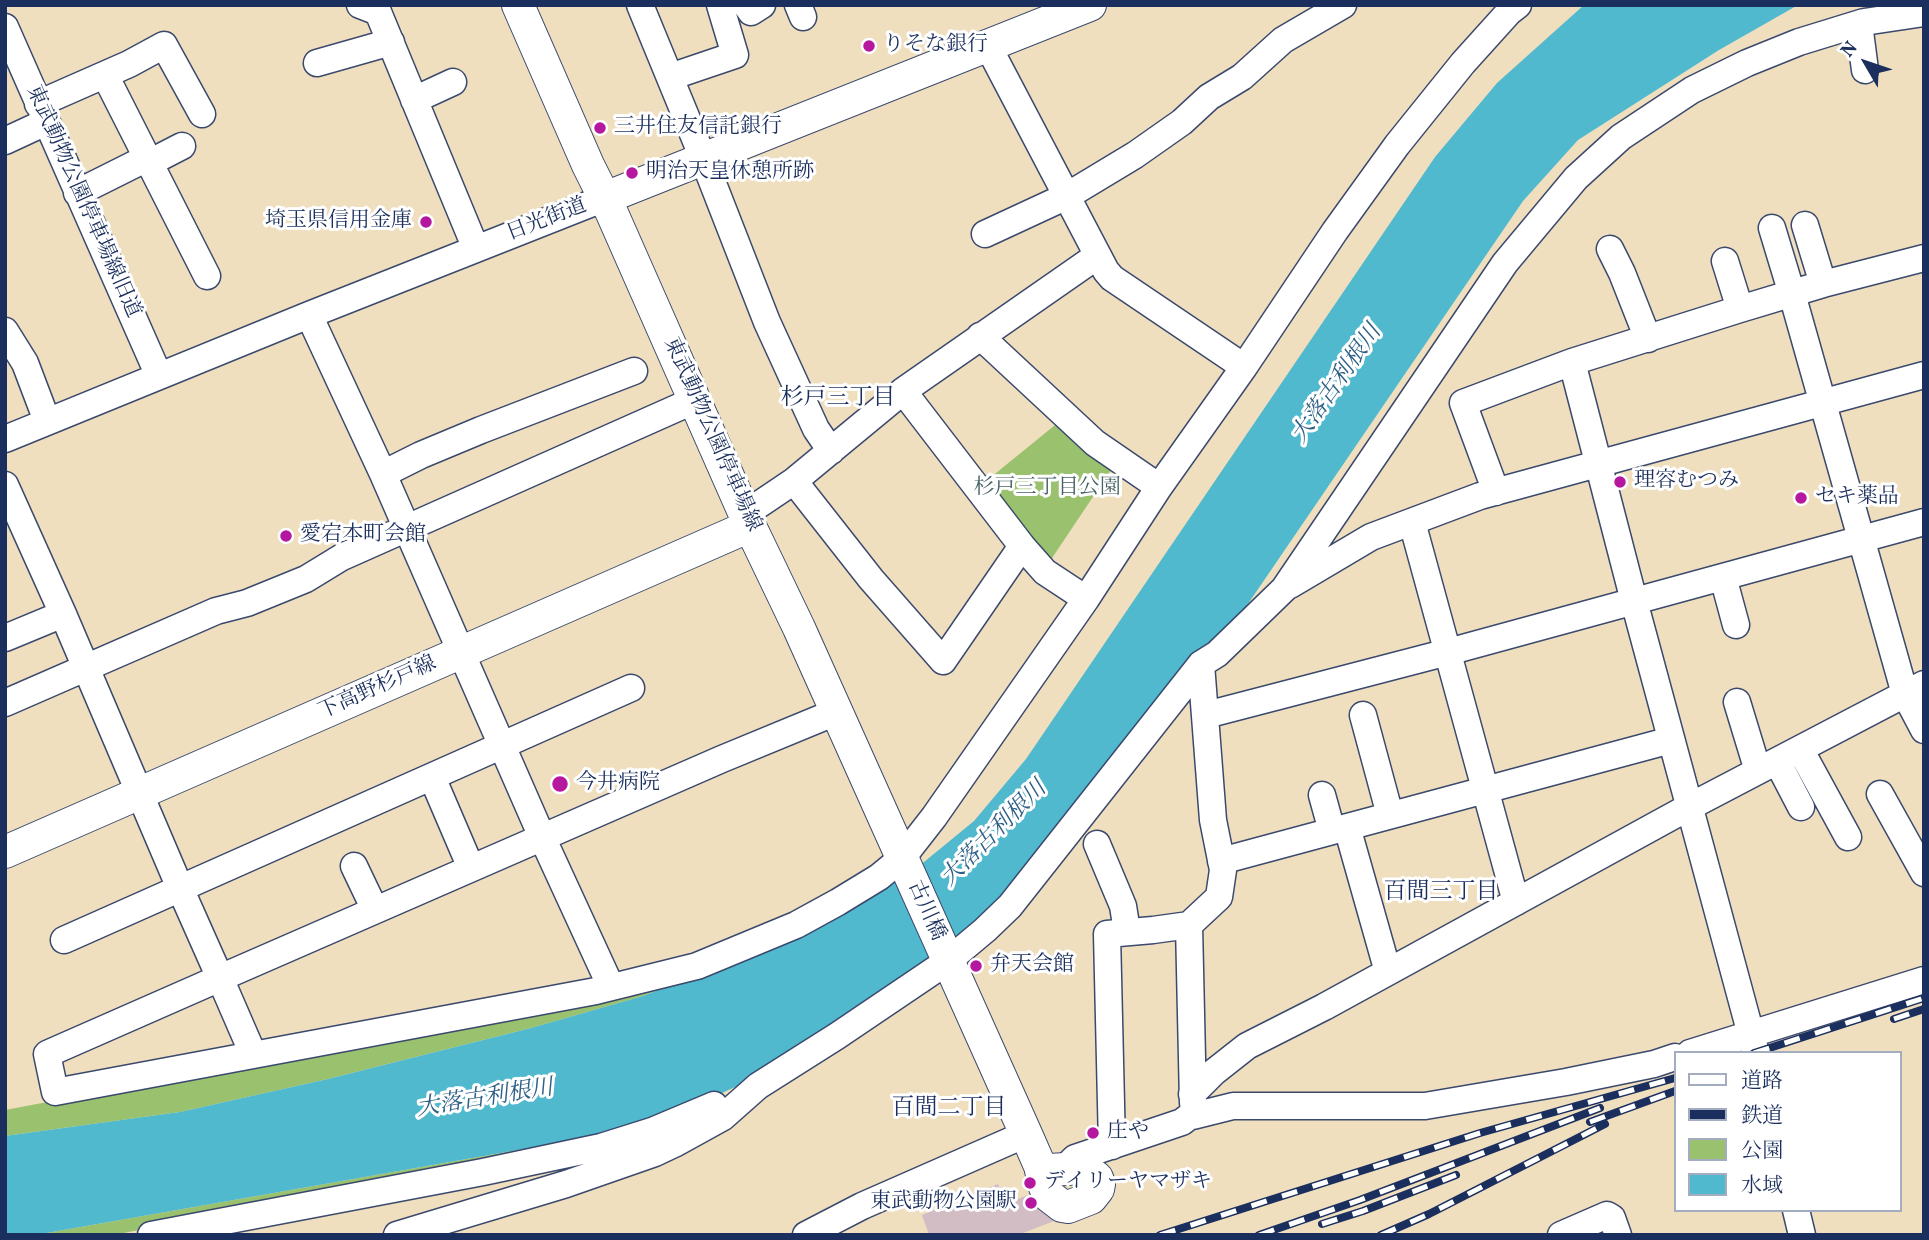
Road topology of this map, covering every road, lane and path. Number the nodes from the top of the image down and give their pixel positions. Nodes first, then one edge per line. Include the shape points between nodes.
1 (360, 5) edge
2 (518, 5) edge
3 (640, 5) edge
4 (720, 5) edge
5 (746, 5) edge
6 (762, 5) edge
7 (1090, 5) edge
8 (1343, 5) edge
9 (1518, 5) edge
10 (1924, 13) edge
11 (1859, 24) junction
12 (5, 27) edge
13 (391, 42) junction
14 (988, 47) junction
15 (317, 63) dead end
16 (1865, 70) dead end
17 (15, 74) edge
18 (105, 75) junction
19 (670, 77) junction
20 (453, 82) dead end
21 (414, 100) junction
22 (42, 113) junction
23 (202, 114) dead end
24 (5, 141) edge
25 (182, 146) dead end
26 (703, 158) junction
27 (148, 160) junction
28 (77, 193) junction
29 (1067, 196) junction
30 (605, 198) junction
31 (1805, 225) dead end
32 (1772, 228) dead end
33 (985, 234) dead end
34 (476, 249) junction
35 (1610, 249) dead end
36 (1097, 256) junction
37 (1924, 258) edge
38 (1725, 261) dead end
39 (207, 276) dead end
40 (1823, 284) junction
41 (1792, 294) junction
42 (1740, 309) junction
43 (309, 315) junction
44 (5, 331) edge
45 (980, 336) junction
46 (1648, 339) junction
47 (1572, 362) junction
48 (1244, 367) junction
49 (634, 371) dead end
50 (1924, 375) edge
51 (159, 376) junction
52 (903, 391) junction
53 (695, 400) junction
54 (1823, 402) junction
55 (47, 421) junction
56 (5, 439) edge
57 (831, 451) junction
58 (1598, 464) junction
59 (383, 474) junction
60 (794, 481) junction
61 (5, 485) edge
62 (1159, 488) junction
63 (1496, 492) junction
64 (748, 520) junction
65 (1412, 522) junction
66 (1924, 522) edge
67 (407, 529) junction
68 (1861, 539) junction
69 (1022, 546) junction
70 (1723, 577) junction
71 (1284, 589) junction
72 (1086, 599) junction
73 (1634, 601) junction
74 (63, 614) junction
75 (1736, 625) dead end
76 (5, 638) edge
77 (462, 652) junction
78 (1448, 652) junction
79 (1201, 664) junction
80 (86, 667) junction
81 (631, 688) dead end
82 (1914, 689) edge
83 (1737, 702) dead end
84 (5, 703) edge
85 (836, 712) junction
86 (1206, 715) junction
87 (1363, 715) dead end
88 (1924, 730) edge
89 (1671, 740) junction
90 (502, 746) junction
91 (1800, 749) junction
92 (1767, 766) junction
93 (432, 777) junction
94 (1486, 790) junction
95 (139, 793) junction
96 (1880, 794) dead end
97 (1322, 795) dead end
98 (1689, 807) junction
99 (1801, 807) dead end
100 (1390, 816) junction
101 (1340, 829) junction
102 (542, 837) junction
103 (1847, 837) dead end
104 (1097, 844) dead end
105 (5, 852) edge
106 (1221, 861) junction
107 (904, 862) junction
108 (354, 866) dead end
109 (471, 868) junction
110 (1924, 873) edge
111 (180, 888) junction
112 (1516, 902) junction
113 (375, 910) junction
114 (1189, 925) junction
115 (1127, 931) junction
116 (64, 940) dead end
117 (947, 958) junction
118 (1388, 972) junction
119 (1922, 973) edge
120 (220, 978) junction
121 (611, 987) junction
122 (1753, 1044) edge
123 (1704, 1051) edge
124 (253, 1054) junction
125 (1674, 1057) edge
126 (715, 1104) dead end
127 (1192, 1104) junction
128 (1026, 1134) junction
129 (1103, 1156) junction
130 (1796, 1212) edge
131 (400, 1234) edge
132 (151, 1235) edge
133 (806, 1235) edge
134 (1561, 1235) edge
135 (1618, 1235) edge
136 (1802, 1235) edge

1 - 13 street via 378,12
2 - 30 main road, 東武動物公園停車場線
3 - 19 street
4 - 19 street via 735,55
5 - 6 street via 751,12
7 - 14 main road, 日光街道
8 - 29 street via 1283,40 1242,77 1135,155
9 - 48 street via 1463,63 1397,145
10 - 11 street
11 - 16 street
11 - 71 street via 1799,42 1692,90 1621,137 1576,178 1505,263
12 - 17 street, 東武動物公園停車場線旧道
13 - 15 street
13 - 21 street
14 - 26 main road, 日光街道
14 - 29 street
17 - 22 street, 東武動物公園停車場線旧道
18 - 22 street
18 - 23 street via 164,45
18 - 27 street
19 - 26 street
20 - 21 street
21 - 34 street
22 - 24 street
22 - 28 street, 東武動物公園停車場線旧道
25 - 27 street
26 - 30 main road, 日光街道
26 - 57 street via 783,361
27 - 28 street
27 - 39 street
28 - 51 street, 東武動物公園停車場線旧道
29 - 33 street
29 - 36 street
30 - 34 street, 日光街道
30 - 53 main road, 東武動物公園停車場線
31 - 40 street
32 - 41 street
34 - 43 street, 日光街道
35 - 46 street
36 - 45 street
36 - 48 street via 1112,278
37 - 40 street
38 - 42 street
40 - 41 street
41 - 42 street
41 - 54 street
42 - 46 street
43 - 51 street, 日光街道
43 - 59 street
44 - 55 street via 25,363
45 - 52 street
45 - 62 street via 1094,443
46 - 47 street
47 - 58 street
47 - 63 street via 1463,403
48 - 62 street
49 - 59 street via 481,430
50 - 54 street
51 - 55 street, 日光街道
52 - 57 street
52 - 69 street
53 - 64 main road, 東武動物公園停車場線
53 - 67 street
54 - 58 street
54 - 68 street
55 - 56 street, 日光街道
57 - 60 street
58 - 63 street
58 - 73 street
59 - 67 street
60 - 64 street
60 - 69 street via 943,661
61 - 74 street
62 - 72 street
63 - 65 street
64 - 77 main road, 下高野杉戸線
64 - 85 main road, 東武動物公園停車場線
65 - 71 street via 1371,537
65 - 78 street
66 - 68 street
67 - 77 street
67 - 80 street via 342,557 306,579 216,611
68 - 70 street
68 - 82 street
69 - 72 street via 1045,572
70 - 73 street
70 - 75 street
71 - 79 street
72 - 107 street
73 - 78 street
73 - 89 street
74 - 76 street
74 - 80 street
77 - 90 street
77 - 95 main road, 下高野杉戸線
78 - 86 street
78 - 94 street
79 - 86 street
79 - 117 street via 1010,906
80 - 84 street
80 - 95 street
81 - 90 street
82 - 88 street
82 - 91 street
83 - 92 street
85 - 102 street
85 - 107 main road, 東武動物公園停車場線
86 - 106 street via 1213,820
87 - 100 street
89 - 94 street
89 - 98 street
90 - 93 street
90 - 102 street
91 - 92 street
91 - 103 street
92 - 98 street
92 - 99 street
93 - 109 street
93 - 111 street
94 - 100 street
94 - 112 street
95 - 105 main road, 下高野杉戸線
95 - 111 street
96 - 110 street
97 - 101 street
98 - 112 street
98 - 122 street
100 - 101 street
101 - 106 street
101 - 118 street
102 - 109 street
102 - 121 street
104 - 115 street
106 - 114 street via 1219,897
107 - 117 main road, 古川橋
107 - 121 street via 785,930 697,965
108 - 113 street
109 - 113 street
111 - 116 street
111 - 120 street
112 - 118 street
113 - 120 street
114 - 115 street
114 - 127 street
115 - 129 street via 1107,934
117 - 128 main road
117 - 131 street via 837,1037 758,1086 723,1117 674,1144 566,1184
118 - 127 street via 1247,1046 1214,1072
119 - 122 street
120 - 124 street
120 - 124 street via 47,1054 55,1091
121 - 124 street
122 - 123 street
125 - 127 street via 1425,1106 1233,1106 1193,1116
126 - 132 street via 601,1147
127 - 129 street via 1182,1122
128 - 129 main road via 1051,1168 1045,1187 1062,1206 1095,1195
128 - 133 street
130 - 136 street
134 - 135 street via 1607,1215

